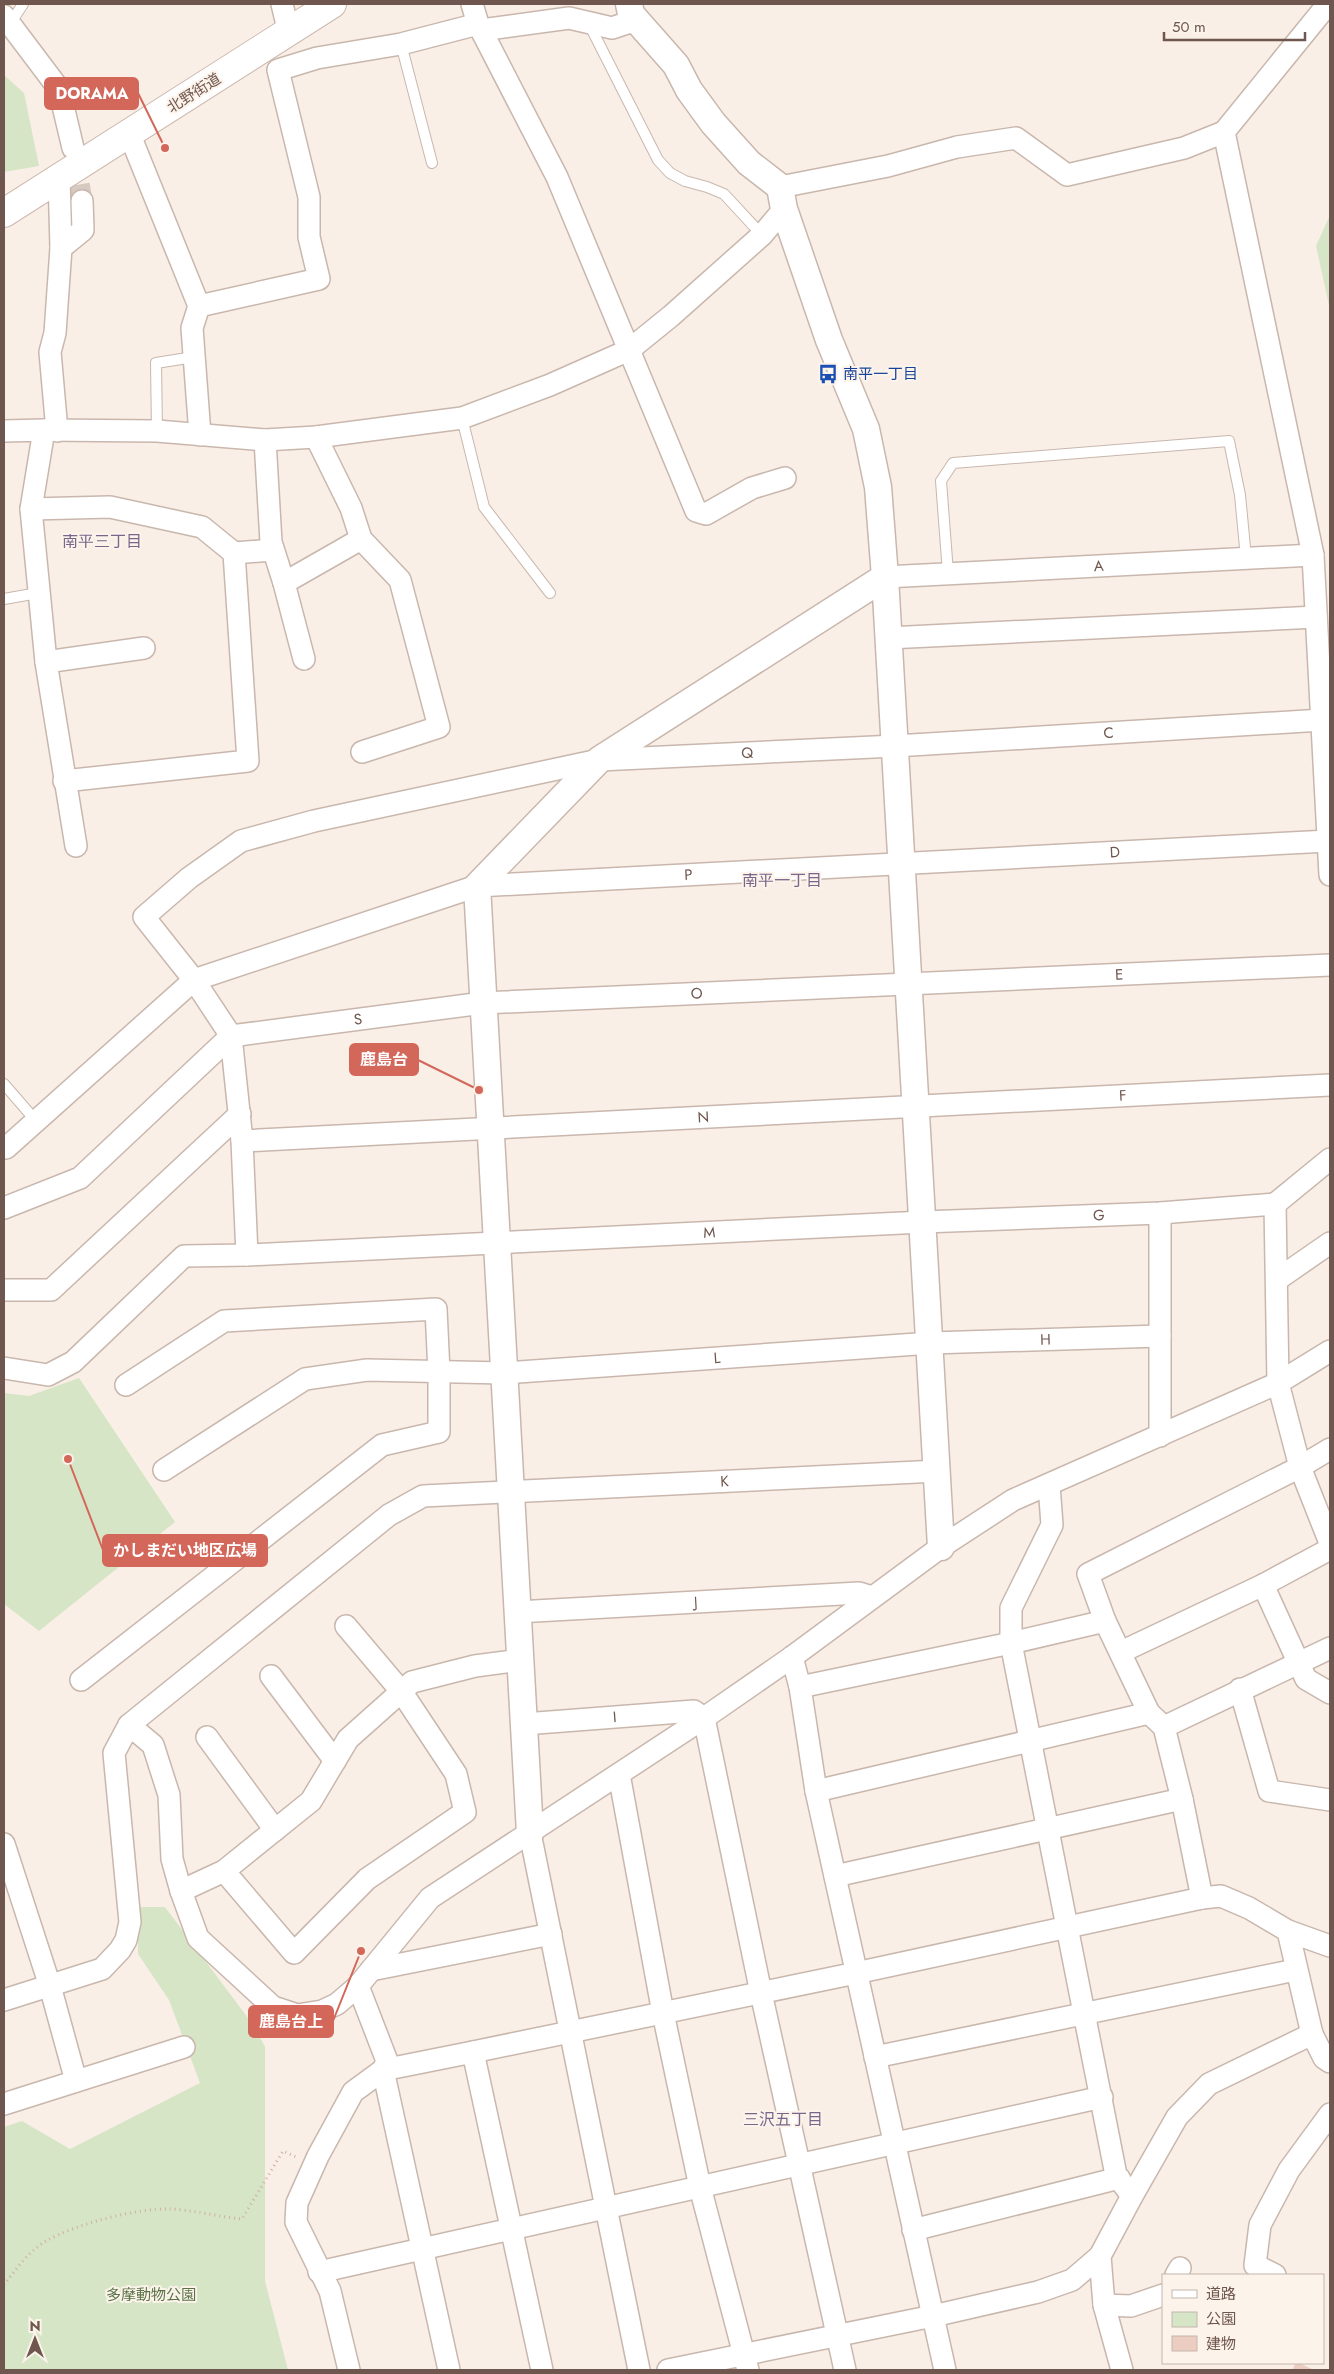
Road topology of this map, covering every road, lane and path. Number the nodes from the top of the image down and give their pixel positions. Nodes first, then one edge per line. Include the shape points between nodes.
1 (23, 4) edge
2 (282, 4) edge
3 (332, 4) edge
4 (472, 4) edge
5 (1328, 4) edge
6 (634, 12) edge
7 (7, 20) edge
8 (589, 23) junction
9 (479, 27) junction
10 (401, 44) junction
11 (278, 50) junction
12 (1224, 132) junction
13 (129, 133) junction
14 (73, 148) tunnel mouth
15 (432, 162) dead end
16 (59, 177) junction
17 (782, 198) junction
18 (82, 201) tunnel mouth
19 (4, 213) edge
20 (762, 235) junction
21 (61, 248) junction
22 (199, 306) junction
23 (629, 350) junction
24 (194, 357) junction
25 (462, 418) junction
26 (50, 430) junction
27 (4, 431) edge
28 (157, 431) junction
29 (200, 435) junction
30 (316, 437) junction
31 (265, 440) junction
32 (785, 478) dead end
33 (31, 509) junction
34 (361, 539) junction
35 (273, 550) junction
36 (234, 553) junction
37 (1313, 555) junction
38 (1246, 558) junction
39 (948, 573) junction
40 (885, 576) junction
41 (284, 583) junction
42 (38, 593) junction
43 (550, 593) dead end
44 (4, 599) edge
45 (1316, 617) junction
46 (888, 638) junction
47 (144, 648) dead end
48 (304, 659) dead end
49 (46, 662) junction
50 (1322, 720) junction
51 (895, 746) junction
52 (362, 752) dead end
53 (599, 760) junction
54 (64, 781) junction
55 (1328, 841) junction
56 (76, 846) dead end
57 (902, 863) junction
58 (1330, 874) edge
59 (477, 886) junction
60 (1330, 965) edge
61 (194, 980) junction
62 (909, 984) junction
63 (484, 1003) junction
64 (231, 1036) junction
65 (4, 1084) edge
66 (1330, 1085) edge
67 (916, 1106) junction
68 (240, 1114) junction
69 (36, 1121) junction
70 (490, 1128) junction
71 (242, 1141) junction
72 (6, 1148) dead end
73 (1330, 1160) edge
74 (1275, 1204) junction
75 (4, 1208) edge
76 (1160, 1213) junction
77 (923, 1222) junction
78 (497, 1242) junction
79 (1330, 1243) edge
80 (247, 1255) junction
81 (1278, 1279) junction
82 (4, 1290) edge
83 (1160, 1336) junction
84 (930, 1343) junction
85 (1330, 1351) edge
86 (4, 1368) edge
87 (439, 1372) junction
88 (504, 1373) junction
89 (1278, 1383) junction
90 (126, 1385) dead end
91 (1160, 1436) junction
92 (1330, 1449) edge
93 (1300, 1467) junction
94 (164, 1470) dead end
95 (938, 1471) junction
96 (1049, 1485) junction
97 (511, 1493) junction
98 (1330, 1543) edge
99 (941, 1547) junction
100 (1330, 1549) edge
101 (1263, 1585) junction
102 (872, 1597) junction
103 (517, 1612) junction
104 (1105, 1620) junction
105 (346, 1626) dead end
106 (1011, 1643) junction
107 (1330, 1648) edge
108 (1120, 1652) junction
109 (792, 1657) junction
110 (520, 1660) junction
111 (1300, 1663) junction
112 (271, 1676) dead end
113 (81, 1680) dead end
114 (800, 1687) junction
115 (1240, 1689) junction
116 (401, 1692) junction
117 (1330, 1693) edge
118 (1149, 1713) junction
119 (704, 1718) junction
120 (524, 1724) junction
121 (129, 1725) junction
122 (1164, 1727) junction
123 (206, 1737) dead end
124 (1031, 1740) junction
125 (335, 1761) junction
126 (619, 1774) junction
127 (816, 1792) junction
128 (1182, 1799) junction
129 (1330, 1800) edge
130 (1049, 1828) junction
131 (275, 1830) junction
132 (530, 1833) junction
133 (4, 1844) edge
134 (224, 1870) junction
135 (835, 1876) junction
136 (181, 1890) junction
137 (1202, 1898) junction
138 (1069, 1928) junction
139 (1288, 1930) junction
140 (551, 1934) junction
141 (1330, 1946) edge
142 (1296, 1970) junction
143 (856, 1973) junction
144 (365, 1978) junction
145 (50, 1986) junction
146 (761, 1993) junction
147 (4, 2000) edge
148 (663, 2013) junction
149 (1086, 2014) junction
150 (570, 2032) junction
151 (1312, 2034) junction
152 (184, 2047) dead end
153 (473, 2052) junction
154 (875, 2057) junction
155 (1330, 2062) edge
156 (383, 2070) junction
157 (76, 2081) junction
158 (1102, 2097) junction
159 (4, 2104) edge
160 (1330, 2114) edge
161 (894, 2144) junction
162 (318, 2156) junction
163 (800, 2165) junction
164 (1119, 2178) junction
165 (700, 2187) junction
166 (1132, 2196) junction
167 (607, 2208) junction
168 (512, 2229) junction
169 (913, 2230) junction
170 (422, 2249) junction
171 (1100, 2256) junction
172 (319, 2272) junction
173 (1273, 2274) edge
174 (4, 2285) edge
175 (1162, 2294) edge
176 (1104, 2306) junction
177 (933, 2316) junction
178 (838, 2336) junction
179 (747, 2362) edge
180 (349, 2370) edge
181 (449, 2370) edge
182 (542, 2370) edge
183 (639, 2370) edge
184 (668, 2370) edge
185 (846, 2370) edge
186 (945, 2370) edge
187 (1122, 2370) edge

1 - 7 lane
2 - 11 street
3 - 11 main road, 北野街道
4 - 9 street
5 - 12 street
6 - 8 street via 612,28
6 - 17 street via 676,65 713,124
7 - 14 street via 59,89
8 - 9 street via 569,18
8 - 20 lane via 658,160 686,181 724,194
9 - 10 street
9 - 23 street via 557,177
10 - 11 street via 317,58
10 - 15 lane
11 - 13 main road, 北野街道
11 - 22 street via 309,197 309,237 319,279
12 - 17 street via 1184,148 1067,175 1016,138 957,147
12 - 37 street
13 - 16 main road, 北野街道
13 - 22 street
16 - 19 main road, 北野街道
16 - 21 street
17 - 20 street
17 - 40 street via 829,340 871,447 878,487
18 - 21 street via 83,230
20 - 23 street
21 - 26 street via 50,352
22 - 24 street via 192,328
23 - 25 street via 550,385
23 - 32 street via 696,511 706,514 752,488
24 - 28 lane via 156,363
24 - 29 street
25 - 30 street
25 - 43 lane via 484,508
26 - 27 street
26 - 28 street
26 - 33 street
28 - 29 street
29 - 31 street
30 - 31 street
30 - 34 street via 351,508
31 - 35 street
33 - 36 street via 110,508 202,526
33 - 42 street
34 - 41 street
34 - 52 street via 400,580 439,726
35 - 36 street
35 - 41 street
36 - 54 street via 248,761
37 - 38 street, A
37 - 45 street
38 - 39 street, A
38 - 39 lane via 1240,495 1229,441 954,463 941,481
39 - 40 street, A
40 - 46 street
40 - 53 street
41 - 48 street
42 - 44 lane
42 - 49 street
45 - 46 street
45 - 50 street
46 - 51 street
47 - 49 street
49 - 54 street
50 - 51 street, C
50 - 55 street
51 - 53 street, Q
51 - 57 street
53 - 59 street
53 - 61 street, Q via 314,821 241,841 189,878 144,917
54 - 56 street
55 - 57 street, D
55 - 58 street
57 - 59 street, P
57 - 62 street
59 - 61 street, P
59 - 63 street
60 - 62 street, E
61 - 64 street
61 - 69 street
62 - 63 street, O
62 - 67 street
63 - 64 street, S
63 - 70 street
64 - 68 street
64 - 75 street via 80,1178
65 - 69 lane
66 - 67 street, F
67 - 70 street, N
67 - 77 street
68 - 71 street
68 - 82 street via 51,1290
69 - 72 street
70 - 71 street, N
70 - 78 street
71 - 80 street
73 - 74 street
74 - 76 street, G
74 - 81 street
76 - 77 street, G
76 - 83 street
77 - 78 street, M
77 - 84 street
78 - 80 street, M
78 - 88 street
79 - 81 street
80 - 86 street, M via 184,1256 73,1362 48,1375
81 - 89 street
83 - 84 street, H
83 - 91 street
84 - 88 street, L
84 - 95 street
85 - 89 street
87 - 88 street, L
87 - 90 street via 436,1309 224,1321
87 - 94 street, L via 367,1370 306,1379
87 - 113 street via 439,1432 382,1445
88 - 97 street
89 - 91 street
89 - 93 street
91 - 96 street
92 - 93 street
93 - 98 street
93 - 104 street via 1088,1574
95 - 97 street, K
95 - 99 street
96 - 99 street via 1013,1500
96 - 106 street via 1052,1525 1011,1608
97 - 103 street
97 - 121 street, K via 423,1496 389,1515
99 - 102 street
100 - 101 street
101 - 108 street
101 - 111 street
102 - 103 street, J via 859,1593
102 - 109 street
103 - 110 street
104 - 106 street
104 - 108 street
105 - 116 street
106 - 114 street
106 - 124 street
107 - 111 street
108 - 118 street
109 - 114 street
109 - 119 street
110 - 116 street via 475,1666 412,1682
110 - 120 street
111 - 115 street
111 - 117 street via 1306,1679
112 - 125 street
114 - 127 street
115 - 122 street
115 - 129 street via 1269,1790
116 - 125 street via 348,1739
116 - 134 street via 456,1774 465,1812 367,1879 294,1953
118 - 122 street
118 - 124 street
119 - 120 street, I via 694,1712
119 - 126 street
119 - 146 street
120 - 132 street
121 - 136 street via 153,1745 169,1795 172,1859
121 - 145 street via 114,1753 130,1922 126,1940 102,1969
122 - 128 street
123 - 131 street
124 - 127 street
124 - 130 street
125 - 131 street via 311,1802
126 - 132 street
126 - 148 street
127 - 135 street
128 - 130 street
128 - 137 street
130 - 135 street
130 - 138 street
131 - 134 street
132 - 140 street
132 - 144 street via 430,1898
133 - 145 street
134 - 136 street
135 - 143 street
136 - 144 street via 198,1938 273,2007 297,2015 322,2011 337,2004
137 - 138 street
137 - 139 street via 1221,1896
138 - 143 street
138 - 149 street
139 - 141 street
139 - 142 street
140 - 144 street
140 - 150 street
142 - 149 street
142 - 151 street
143 - 146 street
143 - 154 street
144 - 156 street via 387,2062
145 - 147 street
145 - 157 street
146 - 148 street
146 - 163 street
148 - 150 street
148 - 165 street
149 - 154 street
149 - 158 street
150 - 153 street
150 - 167 street
151 - 155 street via 1324,2058
151 - 166 street via 1209,2084 1177,2117
152 - 157 street
153 - 156 street
153 - 168 street
154 - 161 street
156 - 162 street via 353,2092
156 - 170 street
157 - 159 street
158 - 161 street
158 - 164 street
160 - 173 street via 1289,2170 1260,2225 1255,2265
161 - 163 street
161 - 169 street
162 - 172 street via 297,2203 296,2222
162 - 174 path via 307,2153 301,2159 282,2152 242,2219 171,2209 126,2213 46,2241 24,2258
163 - 165 street
163 - 178 street
164 - 166 street
164 - 169 street
165 - 167 street
165 - 179 street
166 - 171 street
167 - 168 street
167 - 183 street
168 - 170 street
168 - 182 street
169 - 177 street
170 - 172 street
170 - 181 street
171 - 176 street
171 - 177 street via 1072,2280 1038,2292
172 - 180 street via 330,2291
175 - 176 street via 1131,2306
176 - 187 street
177 - 178 street
177 - 186 street
178 - 179 street
178 - 185 street
179 - 184 street

